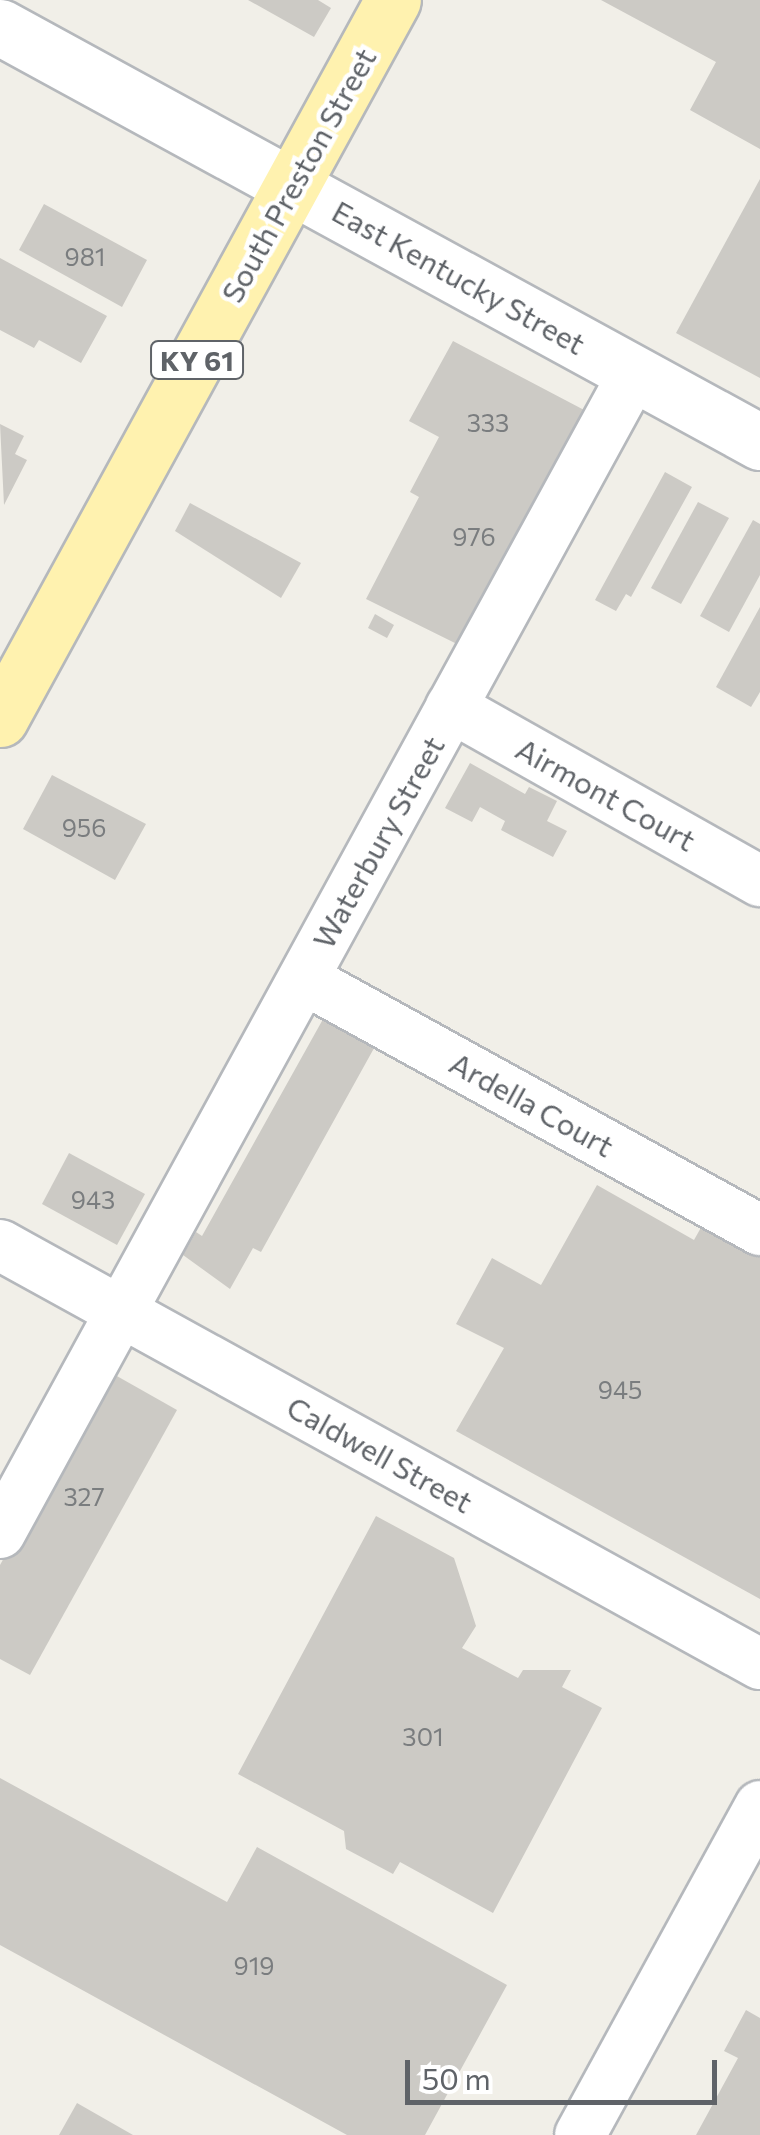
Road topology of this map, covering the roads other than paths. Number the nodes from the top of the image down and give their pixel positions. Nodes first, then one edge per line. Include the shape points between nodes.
1 (393, 0) edge
2 (0, 27) edge
3 (292, 186) junction
4 (634, 373) junction
5 (760, 442) edge
6 (451, 707) junction
7 (0, 719) edge
8 (760, 881) edge
9 (304, 978) junction
10 (760, 1230) edge
11 (0, 1245) edge
12 (120, 1310) junction
13 (0, 1532) edge
14 (760, 1664) edge
15 (760, 1806) edge
16 (580, 2135) edge

1 - 3 main road, South Preston Street / KY 61
2 - 3 street, East Kentucky Street
3 - 4 street, East Kentucky Street
3 - 7 main road, South Preston Street / KY 61
4 - 5 street, East Kentucky Street
4 - 6 street, Waterbury Street
6 - 8 street, Airmont Court
6 - 9 street, Waterbury Street
9 - 10 street, Ardella Court
9 - 12 street, Waterbury Street
11 - 12 street, Caldwell Street
12 - 13 street, Waterbury Street
12 - 14 street, Caldwell Street
15 - 16 street

